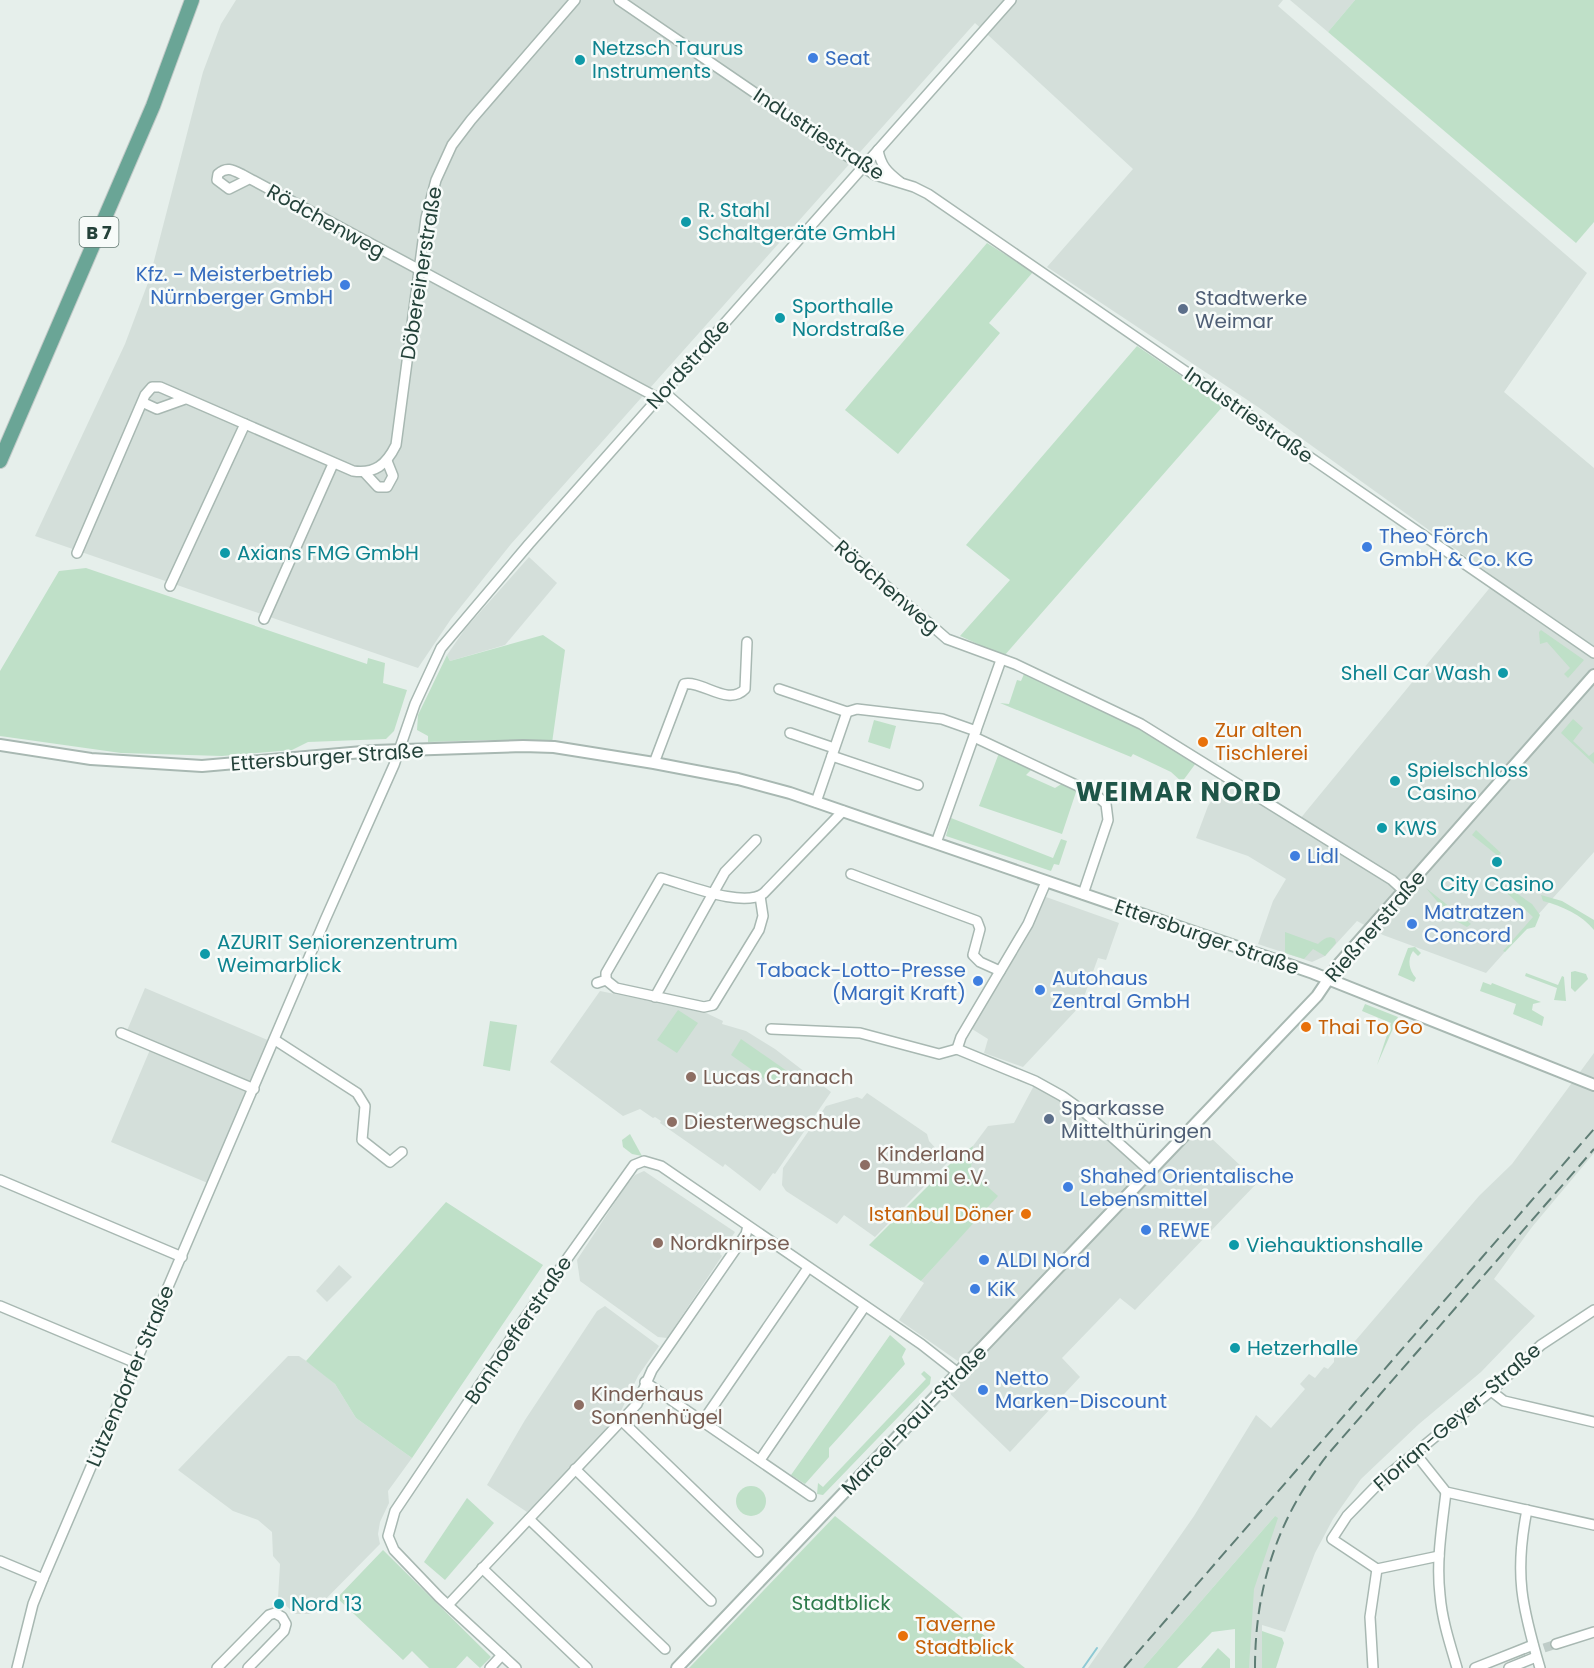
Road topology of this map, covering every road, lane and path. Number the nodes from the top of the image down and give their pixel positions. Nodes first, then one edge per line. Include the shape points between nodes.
1 (192, 0) edge
2 (574, 0) edge
3 (619, 0) edge
4 (1011, 0) edge
5 (878, 150) junction
6 (863, 167) junction
7 (249, 179) dead end
8 (902, 183) junction
9 (418, 272) junction
10 (661, 395) junction
11 (185, 399) junction
12 (144, 403) junction
13 (245, 424) junction
14 (0, 461) edge
15 (387, 461) junction
16 (333, 464) junction
17 (365, 473) junction
18 (77, 554) dead end
19 (170, 586) dead end
20 (264, 620) dead end
21 (747, 642) dead end
22 (1594, 653) edge
23 (1001, 660) junction
24 (1594, 675) edge
25 (779, 689) dead end
26 (847, 712) junction
27 (790, 734) dead end
28 (975, 734) junction
29 (0, 745) edge
30 (400, 750) junction
31 (833, 752) junction
32 (654, 763) junction
33 (918, 785) dead end
34 (816, 802) junction
35 (843, 811) junction
36 (756, 840) dead end
37 (936, 843) junction
38 (851, 874) dead end
39 (1046, 882) junction
40 (1404, 891) junction
41 (714, 892) junction
42 (1083, 894) junction
43 (760, 896) junction
44 (1000, 972) junction
45 (1328, 980) junction
46 (655, 997) junction
47 (771, 1029) dead end
48 (121, 1033) dead end
49 (275, 1040) junction
50 (957, 1049) junction
51 (1594, 1085) edge
52 (254, 1089) junction
53 (402, 1152) dead end
54 (1150, 1172) junction
55 (0, 1180) edge
56 (748, 1226) junction
57 (182, 1257) junction
58 (808, 1268) junction
59 (0, 1306) edge
60 (865, 1306) junction
61 (1594, 1310) edge
62 (136, 1363) junction
63 (958, 1373) junction
64 (645, 1382) junction
65 (1491, 1391) junction
66 (622, 1421) junction
67 (704, 1421) junction
68 (1594, 1422) edge
69 (1415, 1454) junction
70 (760, 1460) junction
71 (575, 1469) junction
72 (1446, 1492) junction
73 (811, 1496) dead end
74 (1527, 1510) junction
75 (529, 1519) junction
76 (1594, 1525) edge
77 (758, 1552) dead end
78 (1439, 1556) junction
79 (0, 1561) edge
80 (482, 1568) junction
81 (1377, 1569) junction
82 (43, 1579) junction
83 (711, 1601) dead end
84 (448, 1605) junction
85 (1594, 1632) edge
86 (1556, 1644) tunnel mouth
87 (665, 1649) dead end
88 (1537, 1650) junction
89 (502, 1655) junction
90 (17, 1668) edge
91 (217, 1668) edge
92 (249, 1668) edge
93 (490, 1668) edge
94 (516, 1668) edge
95 (587, 1668) edge
96 (677, 1668) edge
97 (1372, 1668) edge
98 (1457, 1668) edge
99 (1475, 1668) edge
100 (1509, 1668) edge
101 (1539, 1668) edge

1 - 14 main road, B 7 via 141,135
2 - 9 street, Döbereinerstraße via 452,145 436,180
3 - 6 street, Industriestraße
4 - 5 street, Nordstraße
5 - 6 street, Nordstraße
5 - 8 street, Industriestraße via 888,173
6 - 8 street, Industriestraße via 889,181
6 - 10 street, Nordstraße
7 - 9 street, Rödchenweg
8 - 22 street, Industriestraße via 928,194 992,237
9 - 10 street, Rödchenweg
9 - 15 street, Döbereinerstraße via 396,445
10 - 23 street, Rödchenweg via 947,639
10 - 30 street, Nordstraße via 441,648 419,694
11 - 12 street via 157,408
11 - 12 street via 152,387
11 - 13 street
12 - 18 street
13 - 16 street
13 - 19 street
15 - 17 street
15 - 17 street, Döbereinerstraße via 393,476 387,487 378,487
16 - 17 street
16 - 20 street
21 - 32 street via 745,689 729,694 684,684
23 - 28 street
23 - 40 street, Rödchenweg via 1141,724
24 - 40 street, Rießnerstraße
25 - 26 street
26 - 28 street via 857,709 942,719
26 - 31 street
27 - 31 street
28 - 37 street
28 - 42 street via 1095,794 1106,804 1108,820
29 - 30 street, Ettersburger Straße via 91,759 202,766
30 - 32 street, Ettersburger Straße via 554,747
30 - 49 street, Lützendorfer Straße
31 - 33 street
31 - 34 street
32 - 34 street, Ettersburger Straße via 762,785
34 - 35 street, Ettersburger Straße
35 - 37 street, Ettersburger Straße
35 - 43 street
36 - 41 street via 725,872
37 - 39 street, Ettersburger Straße
38 - 44 street via 977,921 980,929 974,955
39 - 42 street, Ettersburger Straße
39 - 44 street via 1028,924
40 - 45 street, Rießnerstraße
41 - 43 street via 738,899
41 - 46 street
41 - 46 street via 661,878 602,982
42 - 45 street, Ettersburger Straße
43 - 46 street via 763,916 759,930 717,1003 704,1007
44 - 50 street
45 - 51 street, Ettersburger Straße
45 - 54 street, Rießnerstraße
47 - 50 street via 860,1033 939,1054
48 - 52 street
49 - 52 street, Lützendorfer Straße
49 - 53 street via 357,1093 365,1106 361,1130 366,1144 390,1161
50 - 54 street via 1062,1096
52 - 57 street, Lützendorfer Straße
54 - 63 street, Marcel-Paul-Straße
55 - 57 street
56 - 58 street, Bonhoefferstraße
56 - 64 street
56 - 84 street, Bonhoefferstraße via 655,1163 644,1161 626,1173 391,1518 388,1536 394,1550
57 - 62 street, Lützendorfer Straße
58 - 60 street, Bonhoefferstraße
58 - 67 street
59 - 62 street
60 - 63 street, Bonhoefferstraße
60 - 70 street
61 - 65 street, Florian-Geyer-Straße via 1540,1345
62 - 82 street, Lützendorfer Straße
63 - 96 street, Marcel-Paul-Straße
64 - 66 street via 637,1404
64 - 67 street
65 - 68 street via 1504,1401
65 - 69 street, Florian-Geyer-Straße
66 - 71 street
66 - 77 street
67 - 70 street
69 - 72 street
69 - 81 street, Florian-Geyer-Straße via 1357,1505 1332,1539
70 - 73 street
71 - 75 street
71 - 83 street
72 - 74 street
72 - 78 street
74 - 76 street
74 - 88 street via 1519,1569 1521,1601
75 - 80 street
75 - 87 street
78 - 81 street
78 - 98 street via 1441,1605
79 - 82 street
80 - 84 street
80 - 95 street
81 - 97 street via 1370,1617
82 - 90 street, Lützendorfer Straße
84 - 89 street, Bonhoefferstraße
85 - 86 street
88 - 99 street
88 - 100 street
88 - 101 street
89 - 93 street
89 - 94 street, Bonhoefferstraße
91 - 92 street via 275,1613 286,1624 284,1631

